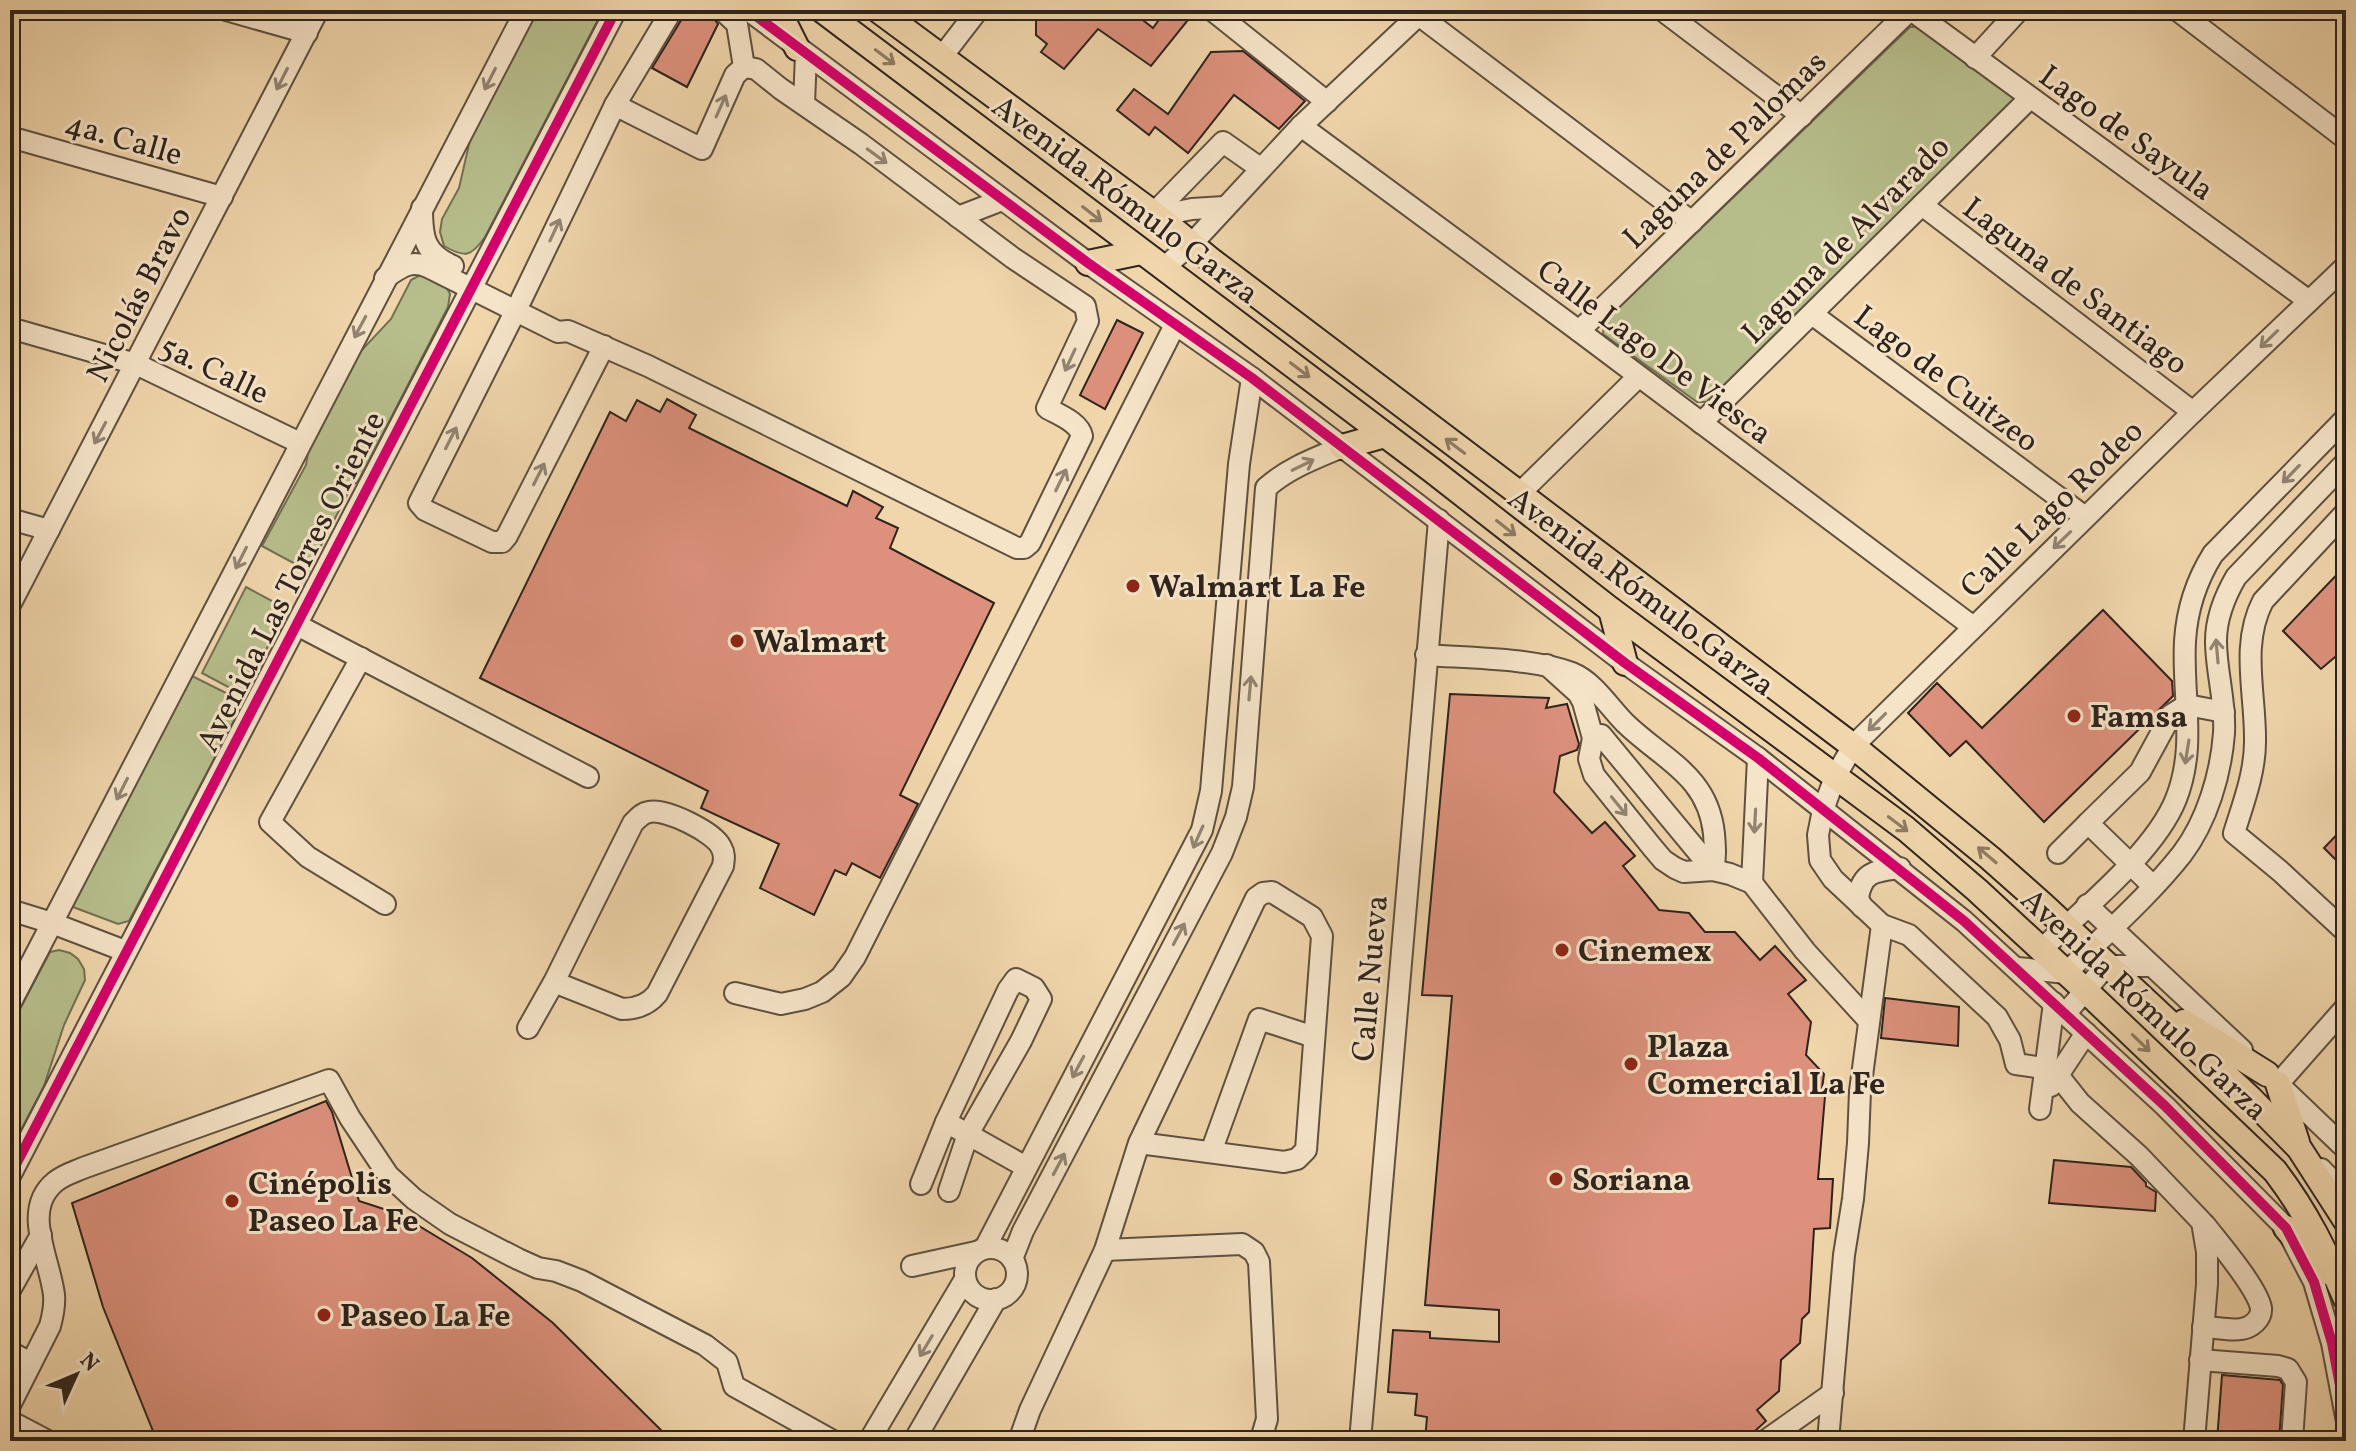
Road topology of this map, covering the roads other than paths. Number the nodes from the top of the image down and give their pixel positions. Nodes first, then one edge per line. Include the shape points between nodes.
1 (226, 10) edge
2 (318, 10) edge
3 (526, 10) edge
4 (616, 10) edge
5 (672, 10) edge
6 (722, 10) edge
7 (748, 10) edge
8 (778, 10) edge
9 (822, 10) edge
10 (878, 10) edge
11 (978, 10) edge
12 (1212, 10) edge
13 (1662, 10) edge
14 (1910, 10) edge
15 (2019, 10) edge
16 (2177, 10) edge
17 (1418, 12) edge
18 (307, 33) junction
19 (802, 51) junction
20 (941, 58) junction
21 (1975, 58) junction
22 (744, 67) junction
23 (2030, 98) junction
24 (1327, 102) junction
25 (804, 104) junction
26 (615, 105) junction
27 (1802, 116) junction
28 (1301, 126) junction
29 (10, 137) edge
30 (2346, 139) edge
31 (1260, 168) junction
32 (222, 197) junction
33 (1002, 200) junction
34 (1922, 205) junction
35 (1224, 207) junction
36 (422, 208) junction
37 (1155, 215) junction
38 (958, 217) junction
39 (1692, 222) junction
40 (1191, 244) junction
41 (1141, 252) junction
42 (1088, 263) junction
43 (2346, 266) edge
44 (1164, 268) junction
45 (385, 278) junction
46 (474, 282) junction
47 (2309, 301) junction
48 (518, 306) junction
49 (1812, 314) junction
50 (1175, 325) junction
51 (10, 328) edge
52 (1579, 331) junction
53 (604, 346) junction
54 (136, 364) junction
55 (1638, 377) junction
56 (1252, 378) junction
57 (2193, 412) junction
58 (2346, 418) edge
59 (1701, 423) junction
60 (1385, 435) junction
61 (300, 443) junction
62 (1342, 447) junction
63 (2346, 462) edge
64 (1238, 482) junction
65 (1266, 488) junction
66 (1519, 494) junction
67 (2346, 512) edge
68 (2085, 517) junction
69 (10, 519) edge
70 (1439, 520) junction
71 (49, 530) junction
72 (10, 605) edge
73 (1611, 610) junction
74 (297, 625) junction
75 (1972, 626) junction
76 (1426, 655) junction
77 (361, 658) junction
78 (1625, 663) junction
79 (1547, 665) junction
80 (2187, 705) junction
81 (2224, 712) junction
82 (1628, 725) junction
83 (1597, 737) junction
84 (1853, 746) junction
85 (1758, 758) junction
86 (588, 777) dead end
87 (1835, 777) junction
88 (1211, 791) junction
89 (1239, 803) junction
90 (1823, 810) junction
91 (2088, 823) junction
92 (2058, 853) dead end
93 (2130, 864) junction
94 (1900, 868) junction
95 (1713, 870) junction
96 (1752, 883) junction
97 (2153, 886) junction
98 (385, 904) dead end
99 (2087, 905) junction
100 (1862, 907) junction
101 (10, 910) edge
102 (52, 923) junction
103 (1882, 925) junction
104 (2066, 926) junction
105 (2111, 928) junction
106 (2346, 932) edge
107 (2041, 950) junction
108 (125, 951) junction
109 (2098, 957) junction
110 (2151, 966) junction
111 (2018, 968) junction
112 (2075, 981) junction
113 (554, 982) junction
114 (735, 993) dead end
115 (2137, 993) junction
116 (10, 1004) edge
117 (2346, 1007) edge
118 (2060, 1008) junction
119 (1869, 1021) junction
120 (528, 1028) dead end
121 (2086, 1033) junction
122 (1314, 1037) junction
123 (2050, 1071) junction
124 (2273, 1079) junction
125 (946, 1122) junction
126 (968, 1134) junction
127 (1139, 1143) junction
128 (2299, 1148) junction
129 (2346, 1149) edge
130 (1211, 1152) junction
131 (1026, 1167) junction
132 (10, 1176) edge
133 (921, 1184) dead end
134 (949, 1191) dead end
135 (2346, 1195) edge
136 (1011, 1198) junction
137 (1035, 1209) junction
138 (2346, 1221) edge
139 (2202, 1222) junction
140 (2286, 1228) junction
141 (41, 1235) junction
142 (981, 1250) junction
143 (1105, 1250) junction
144 (1012, 1259) junction
145 (912, 1266) dead end
146 (965, 1279) junction
147 (10, 1290) edge
148 (996, 1299) junction
149 (2346, 1300) edge
150 (2203, 1327) junction
151 (10, 1352) edge
152 (2200, 1360) junction
153 (31, 1363) junction
154 (1833, 1393) junction
155 (11, 1401) edge
156 (2346, 1417) edge
157 (10, 1421) edge
158 (48, 1441) edge
159 (833, 1441) edge
160 (869, 1441) edge
161 (914, 1441) edge
162 (1019, 1441) edge
163 (1258, 1441) edge
164 (1360, 1441) edge
165 (1765, 1441) edge
166 (1828, 1441) edge
167 (2194, 1441) edge
168 (2292, 1441) edge

1 - 18 street
2 - 18 street, Nicolás Bravo
3 -> 36 street, Avenida Las Torres Oriente
4 - 46 street, Avenida Las Torres Oriente
5 - 26 street
6 - 22 street via 737,24
7 - 19 street
8 - 19 main road
9 -> 41 main road, Avenida Rómulo Garza
10 - 20 main road, Avenida Rómulo Garza
11 - 20 street
12 - 24 street
13 - 27 street
14 - 21 street, Lago de Sayula
14 - 27 street, Laguna de Palomas
15 - 21 street
16 - 30 street
17 - 24 street
17 - 39 street
18 -> 32 street, Nicolás Bravo
19 - 25 street
19 - 33 street
20 - 37 main road, Avenida Rómulo Garza
21 - 23 street, Lago de Sayula
22 - 25 street via 756,69
26 -> 22 street via 702,149 735,75
23 - 34 street, Laguna de Alvarado
23 - 47 street, Lago de Sayula
24 - 28 street
25 -> 38 street
48 -> 26 street
27 - 39 street, Laguna de Palomas
28 - 31 street
28 - 52 street, Calle Lago De Viesca
29 - 32 street, 4a. Calle
31 - 35 street
31 - 37 street via 1223,142
32 - 54 street, Nicolás Bravo
33 - 38 street
33 - 42 street
34 - 49 street, Laguna de Alvarado
34 - 57 street, Laguna de Santiago
35 - 37 street
35 - 40 street
36 - 45 street, Avenida Las Torres Oriente
36 - 46 street via 425,239 434,256
37 - 40 main road, Avenida Rómulo Garza
38 - 53 street via 1087,311 1088,321 1047,408 1080,429 1082,436 1024,548
39 - 52 street, Laguna de Palomas
40 - 44 street
66 -> 40 main road, Avenida Rómulo Garza
41 - 42 main road
41 - 44 main road, Avenida Rómulo Garza
42 - 50 street
43 - 47 street, Calle Lago Rodeo
44 -> 60 main road, Avenida Rómulo Garza
45 - 46 street via 403,265 421,264
45 -> 61 street, Avenida Las Torres Oriente
46 - 48 street
46 - 74 street, Avenida Las Torres Oriente
47 -> 57 street, Calle Lago Rodeo
48 - 53 street via 562,322 568,331
48 - 53 street via 419,503 492,542 505,540
49 - 59 street, Laguna de Alvarado
49 - 68 street, Lago de Cuitzeo
50 - 56 street
50 - 114 street via 855,957 841,977 805,999 781,1004
51 - 54 street, 5a. Calle
52 - 55 street, Calle Lago De Viesca
54 - 61 street, 5a. Calle
54 -> 71 street, Nicolás Bravo
55 - 59 street, Calle Lago De Viesca
55 - 66 street
56 - 62 street
56 - 64 street
57 - 68 street, Calle Lago Rodeo
58 -> 80 street via 2213,554 2200,574 2185,640
59 - 75 street, Calle Lago De Viesca
60 - 62 main road
60 -> 73 main road, Avenida Rómulo Garza
61 -> 102 street, Avenida Las Torres Oriente
65 -> 62 street via 1300,465
62 - 70 street
81 -> 63 street via 2215,643 2230,587
64 - 65 street
64 - 88 street
89 -> 65 street
66 - 84 main road, Avenida Rómulo Garza
67 - 106 street via 2255,615 2250,661 2255,744 2234,833
68 -> 75 street, Calle Lago Rodeo
69 - 71 street
70 - 76 street, Calle Nueva
70 - 78 street
71 - 72 street, Nicolás Bravo
73 - 78 main road
73 - 87 main road, Avenida Rómulo Garza
74 - 77 street
74 - 108 street, Avenida Las Torres Oriente
75 -> 84 street, Calle Lago Rodeo
76 - 79 street
76 - 164 street, Calle Nueva
77 - 86 street
77 - 98 street via 270,822 308,857
78 - 85 street
79 - 82 street via 1583,679
79 - 83 street via 1578,693
80 - 81 street
80 - 91 street via 2171,715 2140,772
80 -> 93 street via 2189,734 2176,802
81 - 97 street via 2217,776 2204,815 2183,852
82 - 83 street
82 - 95 street via 1703,794 1711,812
83 - 95 street
83 -> 95 street via 1589,759 1594,775 1663,860 1684,872
84 - 87 street, Calle Lago Rodeo
104 -> 84 main road, Avenida Rómulo Garza
85 - 90 street
85 -> 96 street
87 - 90 street, Calle Lago Rodeo
87 -> 107 main road, Avenida Rómulo Garza via 1906,829
88 - 89 street
88 -> 131 street via 1195,845
137 -> 89 street via 1222,853
90 - 94 street
90 - 100 street, Calle Lago Rodeo via 1820,860
91 - 92 street
91 - 93 street
93 - 97 street
93 - 99 street
94 - 100 street via 1876,871 1863,881 1858,898
94 - 111 street
95 - 96 street
96 - 119 street
97 - 105 street
99 - 104 street
99 - 105 street
100 - 103 street, Calle Lago Rodeo
101 - 102 street
102 - 108 street
102 - 116 street, Avenida Las Torres Oriente
103 - 119 street
103 - 123 street, Calle Lago Rodeo via 1909,935 1997,1017 2016,1064
104 - 107 street
104 - 109 main road, Avenida Rómulo Garza
105 - 109 street
105 - 110 street
107 - 112 main road, Avenida Rómulo Garza
108 - 132 street, Avenida Las Torres Oriente
109 - 110 street
109 - 112 street
109 - 115 main road, Avenida Rómulo Garza
110 - 124 street
111 - 112 street
111 - 118 street
112 - 118 street
112 -> 149 main road, Avenida Rómulo Garza via 2275,1171 2320,1240
113 - 113 street via 639,817 662,812 714,837 721,846 723,866 653,1000 622,1009
113 - 120 street
115 - 124 main road
115 - 128 main road, Avenida Rómulo Garza
117 - 124 street
118 - 121 street
118 - 123 street
119 - 154 street
121 - 123 street
121 - 140 street
122 - 127 street via 1319,927 1272,892 1263,893 1256,898
122 - 130 street via 1259,1019
122 - 130 street via 1306,1150 1284,1162
123 - 139 street
124 - 128 main road
124 - 129 street
125 - 126 street
125 - 126 street via 1008,990 1016,979 1034,988 1041,999
125 - 133 street
126 - 131 street
126 - 134 street
127 - 130 street
127 - 143 street
128 - 135 street
128 - 138 main road, Avenida Rómulo Garza
131 - 136 street
136 - 137 street
136 - 142 street
137 - 144 street
139 - 150 street via 2207,1252
139 - 150 street via 2261,1309 2259,1318 2241,1330
140 - 149 main road
140 - 156 street via 2314,1282
141 - 147 street
141 - 153 street via 54,1312
141 - 159 street via 42,1198 64,1176 329,1080 379,1163 414,1199 518,1259 582,1281 705,1345 727,1362 734,1386
142 - 144 street via 995,1248
142 - 145 street
142 - 146 street via 969,1259
143 - 162 street
143 - 163 street via 1242,1244 1254,1252 1259,1262 1267,1419
144 - 148 street via 1012,1288
146 - 148 street via 977,1295
146 -> 160 street
148 - 161 street
150 - 152 street
151 - 153 street
152 - 167 street
152 - 168 street via 2288,1369 2296,1382
153 - 155 street
154 - 165 street
154 - 166 street
157 - 158 street

